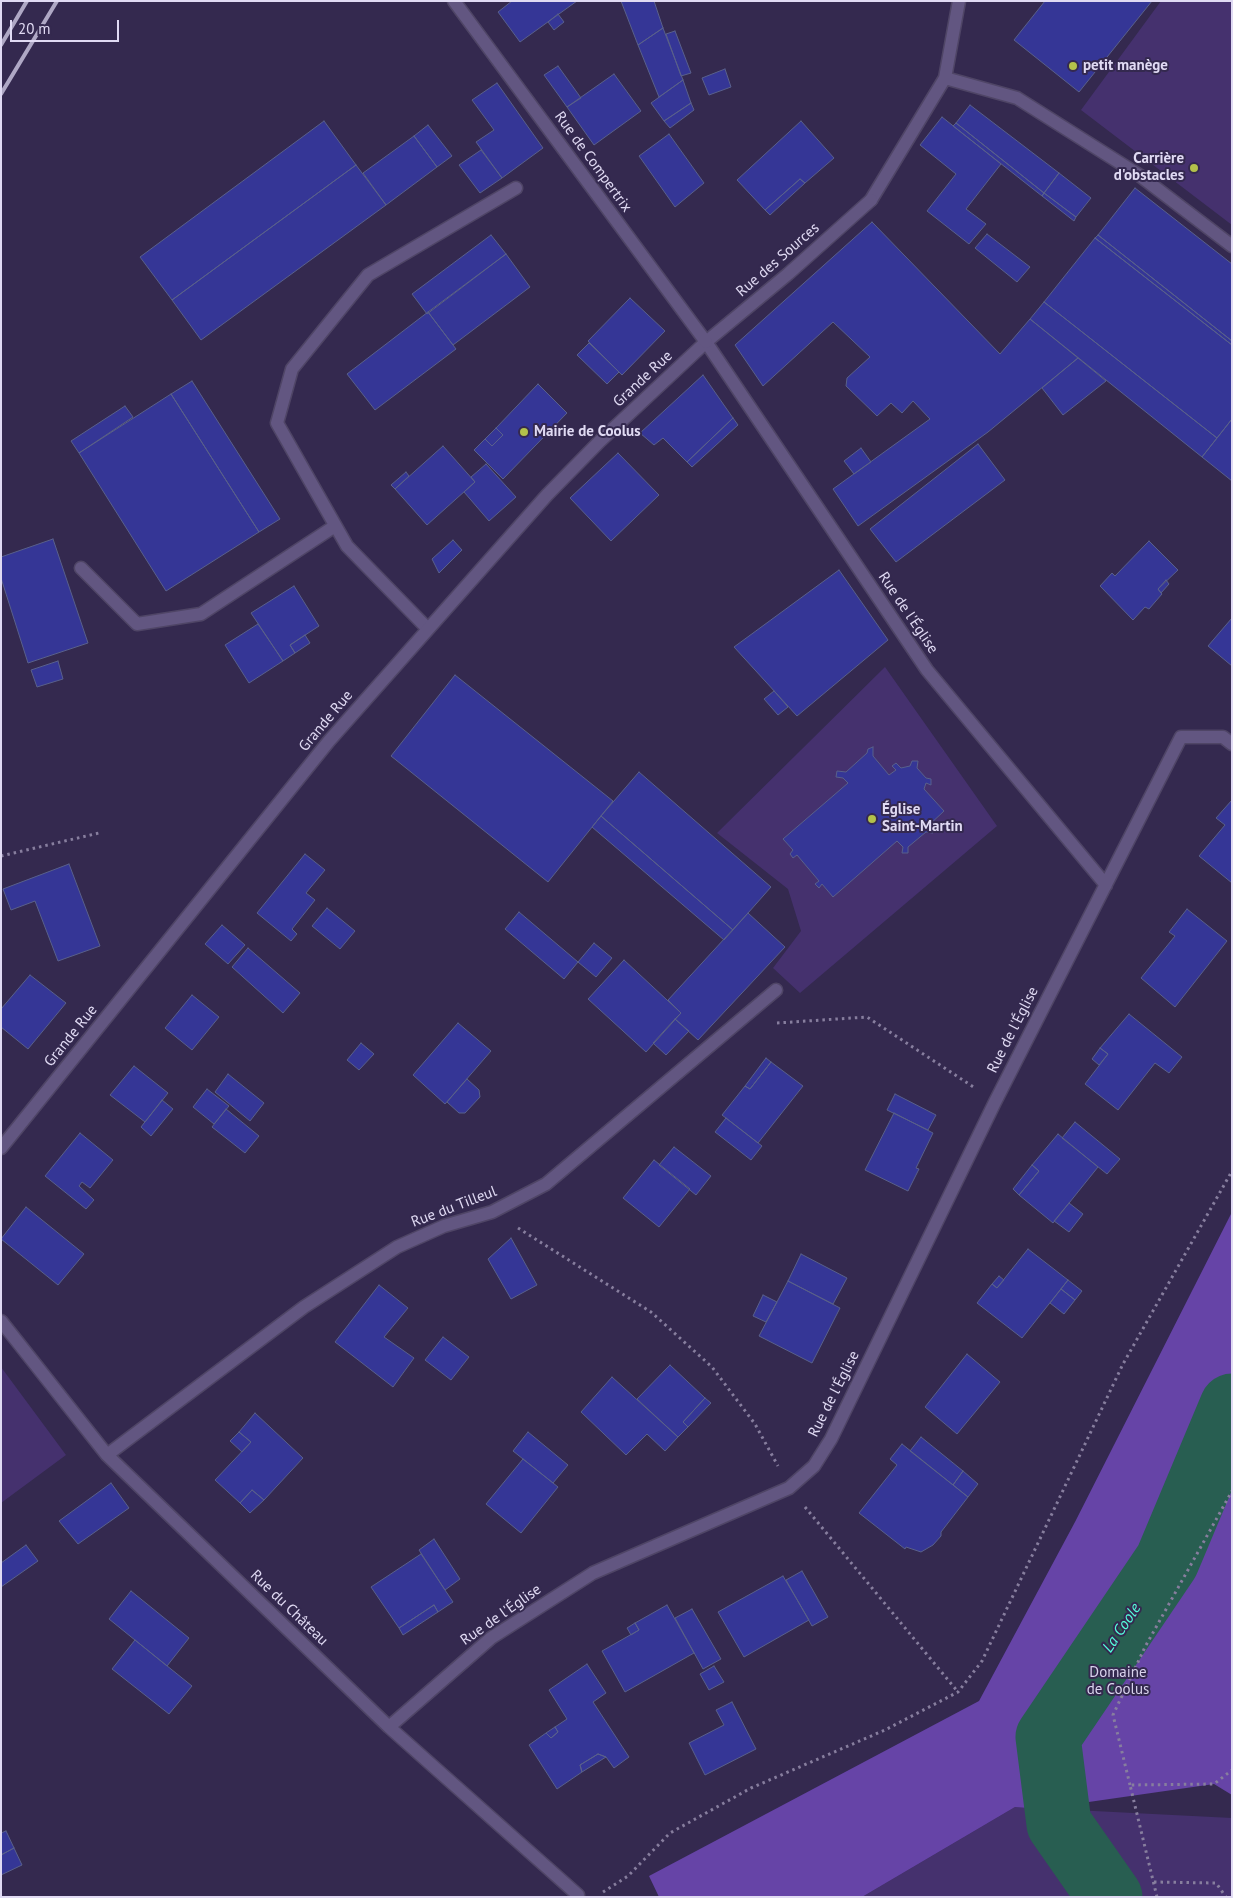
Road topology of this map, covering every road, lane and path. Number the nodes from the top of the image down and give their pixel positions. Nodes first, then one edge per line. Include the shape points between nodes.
1 (454, 1) edge
2 (959, 1) edge
3 (945, 78) junction
4 (516, 188) dead end
5 (1232, 246) edge
6 (706, 342) junction
7 (335, 526) junction
8 (80, 568) dead end
9 (427, 628) junction
10 (1232, 744) edge
11 (99, 833) dead end
12 (1, 856) edge
13 (1106, 885) junction
14 (776, 990) dead end
15 (732, 1025) junction
16 (995, 1102) junction
17 (1, 1148) edge
18 (1232, 1171) edge
19 (492, 1212) junction
20 (1, 1322) edge
21 (107, 1455) junction
22 (789, 1488) junction
23 (1232, 1491) edge
24 (958, 1692) junction
25 (390, 1726) junction
26 (1232, 1770) edge
27 (1130, 1785) junction
28 (1154, 1882) junction
29 (578, 1895) joint
30 (1157, 1897) edge
31 (1226, 1897) edge

1 - 6 street, Rue de Compertrix
2 - 3 street
3 - 5 street via 1017,98 1139,175
3 - 6 street, Rue des Sources via 871,200
4 - 7 street via 368,275 292,369 276,423
6 - 9 street, Grande Rue via 600,440
6 - 13 street, Rue de l'Église via 927,670
7 - 8 street via 201,614 137,624
7 - 9 street via 346,546
9 - 17 street, Grande Rue via 329,741
10 - 13 street, Rue de l'Église via 1222,737 1181,738
11 - 12 path
13 - 16 street, Rue de l'Église
14 - 15 street, Rue du Tilleul
15 - 16 path via 867,1018
15 - 19 street, Rue du Tilleul via 546,1184
16 - 22 street, Rue de l'Église via 831,1439 814,1466
18 - 24 path via 1123,1364 982,1661
19 - 21 street, Rue du Tilleul via 444,1226 389,1252 304,1306
19 - 22 path via 651,1312 712,1367 755,1424
20 - 21 street, Rue du Château
21 - 25 street, Rue du Château
22 - 24 path
22 - 25 street, Rue de l'Église via 593,1573 491,1638
23 - 27 path via 1145,1647 1113,1715
24 - 29 path via 884,1730 750,1788 670,1833 620,1881 599,1894
25 - 29 street, Rue du Château
26 - 27 path via 1214,1784
27 - 28 path
28 - 30 path
28 - 31 path via 1216,1883

